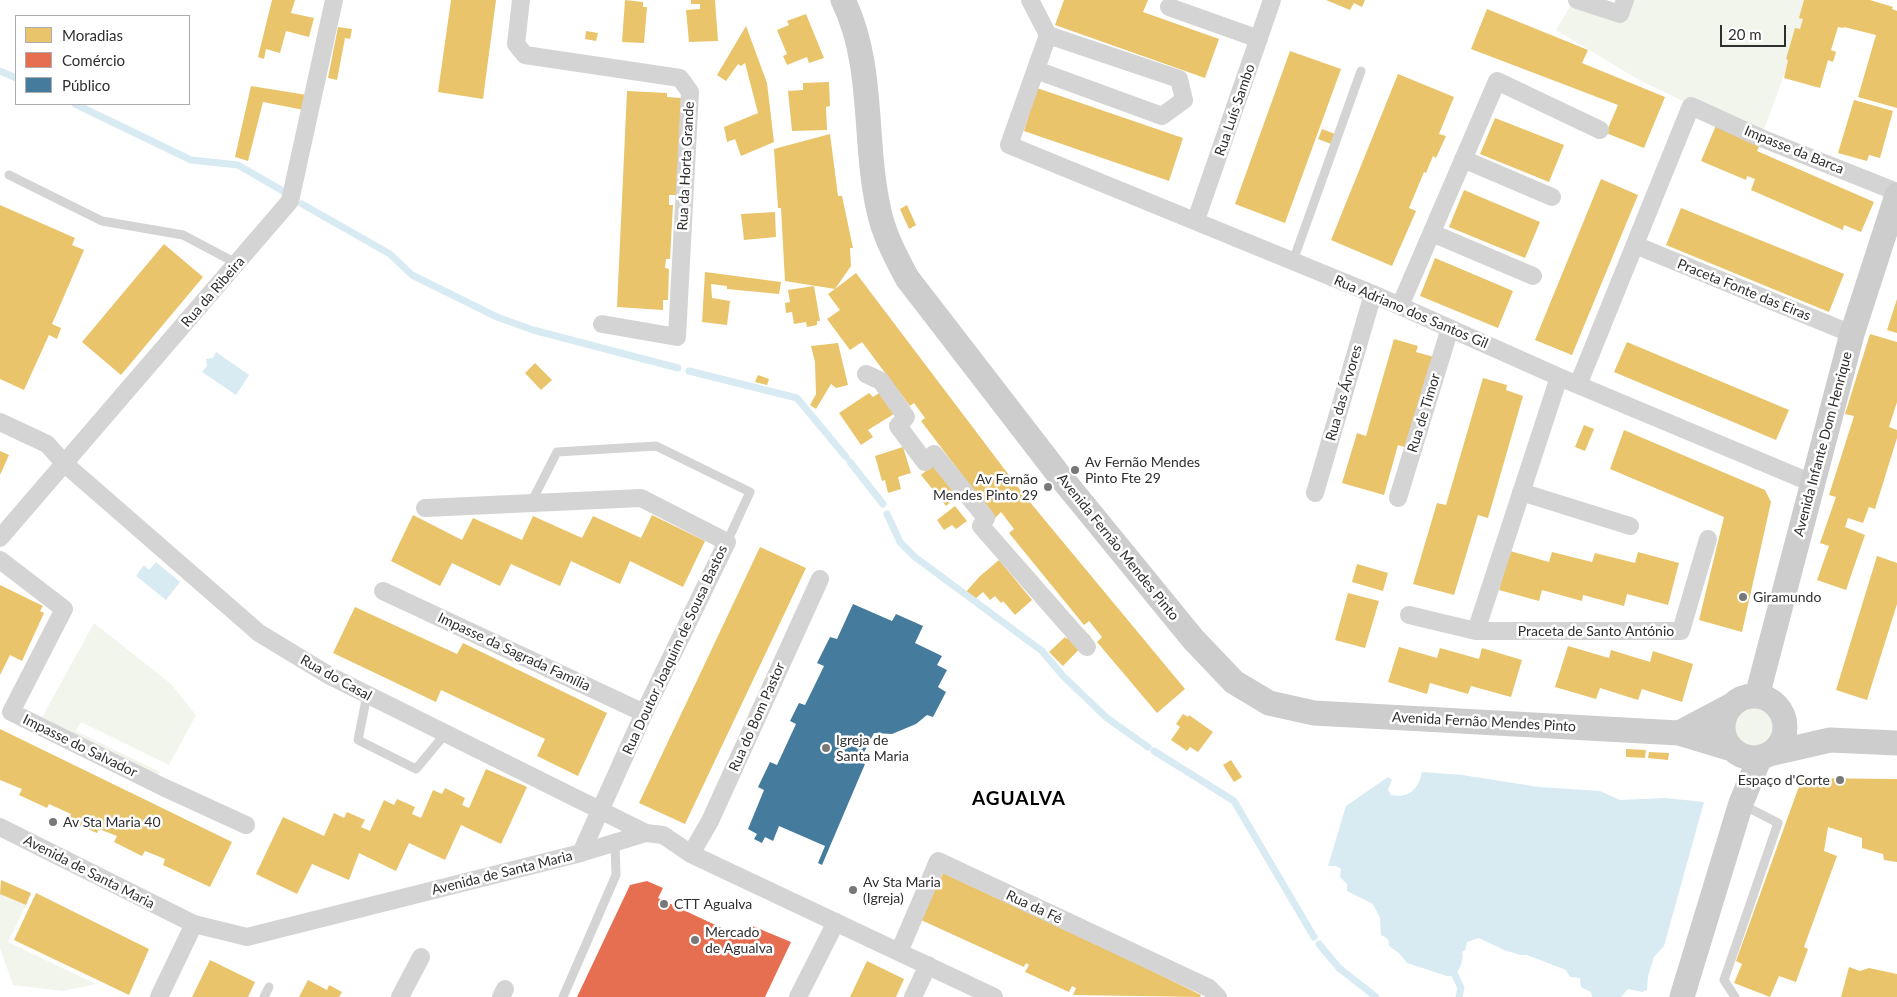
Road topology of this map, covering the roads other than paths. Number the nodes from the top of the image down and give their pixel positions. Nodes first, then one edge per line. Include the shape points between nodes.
1 (334, 0) edge
2 (521, 0) edge
3 (842, 0) edge
4 (1030, 0) edge
5 (1272, 0) edge
6 (1577, 0) edge
7 (1624, 0) edge
8 (1169, 7) dead end
9 (1048, 35) junction
10 (1259, 39) junction
11 (1036, 70) junction
12 (1361, 71) dead end
13 (1600, 130) dead end
14 (1463, 159) junction
15 (9, 176) dead end
16 (1897, 193) edge
17 (1552, 197) dead end
18 (1196, 220) junction
19 (1432, 233) junction
20 (1635, 245) junction
21 (1293, 262) junction
22 (238, 264) junction
23 (1533, 276) dead end
24 (1372, 294) junction
25 (1400, 306) junction
26 (602, 324) dead end
27 (1450, 328) junction
28 (1852, 334) junction
29 (866, 374) dead end
30 (1559, 377) junction
31 (1578, 385) junction
32 (0, 422) edge
33 (65, 464) junction
34 (1812, 483) junction
35 (1521, 492) junction
36 (1315, 493) dead end
37 (1398, 498) dead end
38 (531, 503) junction
39 (425, 508) dead end
40 (1630, 526) dead end
41 (3, 530) edge
42 (1708, 539) dead end
43 (727, 542) junction
44 (0, 560) edge
45 (820, 579) dead end
46 (383, 591) dead end
47 (1409, 615) dead end
48 (1476, 631) junction
49 (1087, 647) dead end
50 (367, 695) junction
51 (1757, 696) junction
52 (1732, 705) junction
53 (644, 713) junction
54 (1782, 717) junction
55 (446, 733) junction
56 (1679, 734) junction
57 (1830, 740) junction
58 (1897, 743) edge
59 (1733, 750) junction
60 (1764, 756) junction
61 (1741, 803) junction
62 (600, 810) junction
63 (246, 825) dead end
64 (0, 827) edge
65 (646, 833) junction
66 (615, 843) junction
67 (582, 853) junction
68 (690, 854) junction
69 (836, 922) junction
70 (194, 924) junction
71 (899, 952) junction
72 (421, 957) dead end
73 (928, 965) junction
74 (269, 987) dead end
75 (158, 997) edge
76 (264, 997) edge
77 (400, 997) edge
78 (563, 997) edge
79 (798, 997) edge
80 (913, 997) edge
81 (994, 997) edge
82 (1218, 997) edge
83 (1682, 997) edge
84 (1735, 997) edge

1 - 22 street, Rua da Ribeira via 290,201
2 - 26 street, Rua da Horta Grande via 516,44 525,55 680,78 690,92 676,337
3 - 56 main road, Avenida Fernão Mendes Pinto via 851,16 860,48 879,211 907,278 1059,475 1193,639 1234,682 1269,703 1314,713
4 - 9 street
5 - 10 street, Rua Luís Sambo
6 - 7 street via 1620,14
8 - 10 street
9 - 11 street
9 - 11 street via 1179,78 1184,100 1162,116
10 - 18 street, Rua Luís Sambo
11 - 18 street, Rua Adriano dos Santos Gil via 1009,145
12 - 21 lane
13 - 14 street via 1497,80
14 - 17 street
14 - 19 street
15 - 22 lane via 102,220 182,235
16 - 20 street, Impasse da Barca via 1691,106
16 - 28 main road, Avenida Infante Dom Henrique
18 - 21 street, Rua Adriano dos Santos Gil
19 - 23 street
19 - 25 street
20 - 28 street, Praceta Fonte das Eiras
20 - 31 street
21 - 24 street, Rua Adriano dos Santos Gil
22 - 33 street, Rua da Ribeira
24 - 25 street, Rua Adriano dos Santos Gil
24 - 36 street, Rua das Árvores
25 - 27 street, Rua Adriano dos Santos Gil
27 - 30 street, Rua Adriano dos Santos Gil
27 - 37 street, Rua de Timor
28 - 34 main road, Avenida Infante Dom Henrique
29 - 49 street via 880,381 906,417 898,426 925,462 934,454 986,518 981,526
30 - 31 street, Rua Adriano dos Santos Gil
30 - 35 street
31 - 34 street, Rua Adriano dos Santos Gil
32 - 33 street, Rua do Casal via 47,444
33 - 41 street, Rua da Ribeira
33 - 50 street, Rua do Casal via 259,633
34 - 51 main road, Avenida Infante Dom Henrique
35 - 40 street
35 - 48 street
38 - 39 street, Rua Doutor Joaquim de Sousa Bastos
38 - 43 street, Rua Doutor Joaquim de Sousa Bastos via 641,498
38 - 43 lane via 557,452 656,446 750,492
42 - 48 street, Praceta de Santo António via 1681,630
43 - 53 street, Rua Doutor Joaquim de Sousa Bastos
44 - 63 street, Impasse do Salvador via 64,609 11,712
45 - 68 street, Rua do Bom Pastor via 710,821
46 - 53 street, Impasse da Sagrada Família
47 - 48 street, Praceta de Santo António
50 - 55 street, Rua do Casal
50 - 55 lane via 358,740 416,769
51 - 52 main road
51 - 54 main road via 1774,704
52 - 56 main road
52 - 59 main road via 1726,712 1723,730
53 - 62 street, Rua Doutor Joaquim de Sousa Bastos
54 - 57 main road
54 - 60 main road via 1782,739
55 - 62 street, Rua do Casal
56 - 59 main road, Avenida Fernão Mendes Pinto
57 - 58 main road
57 - 60 main road
59 - 60 main road via 1750,758
59 - 61 main road
60 - 61 main road via 1752,770
61 - 83 main road
61 - 84 lane via 1778,823 1724,980
62 - 65 street, Rua do Casal
62 - 67 street, Rua Doutor Joaquim de Sousa Bastos
64 - 70 street, Avenida de Santa Maria
65 - 66 street, Avenida de Santa Maria
65 - 68 street via 663,835
66 - 67 street, Avenida de Santa Maria
66 - 78 lane via 616,876
67 - 70 street, Avenida de Santa Maria via 247,938
68 - 69 street
69 - 71 street
69 - 79 street
70 - 75 street
71 - 73 street
71 - 82 street, Rua da Fé via 938,861 1209,988
72 - 77 street
73 - 80 street
73 - 81 street
74 - 76 lane

